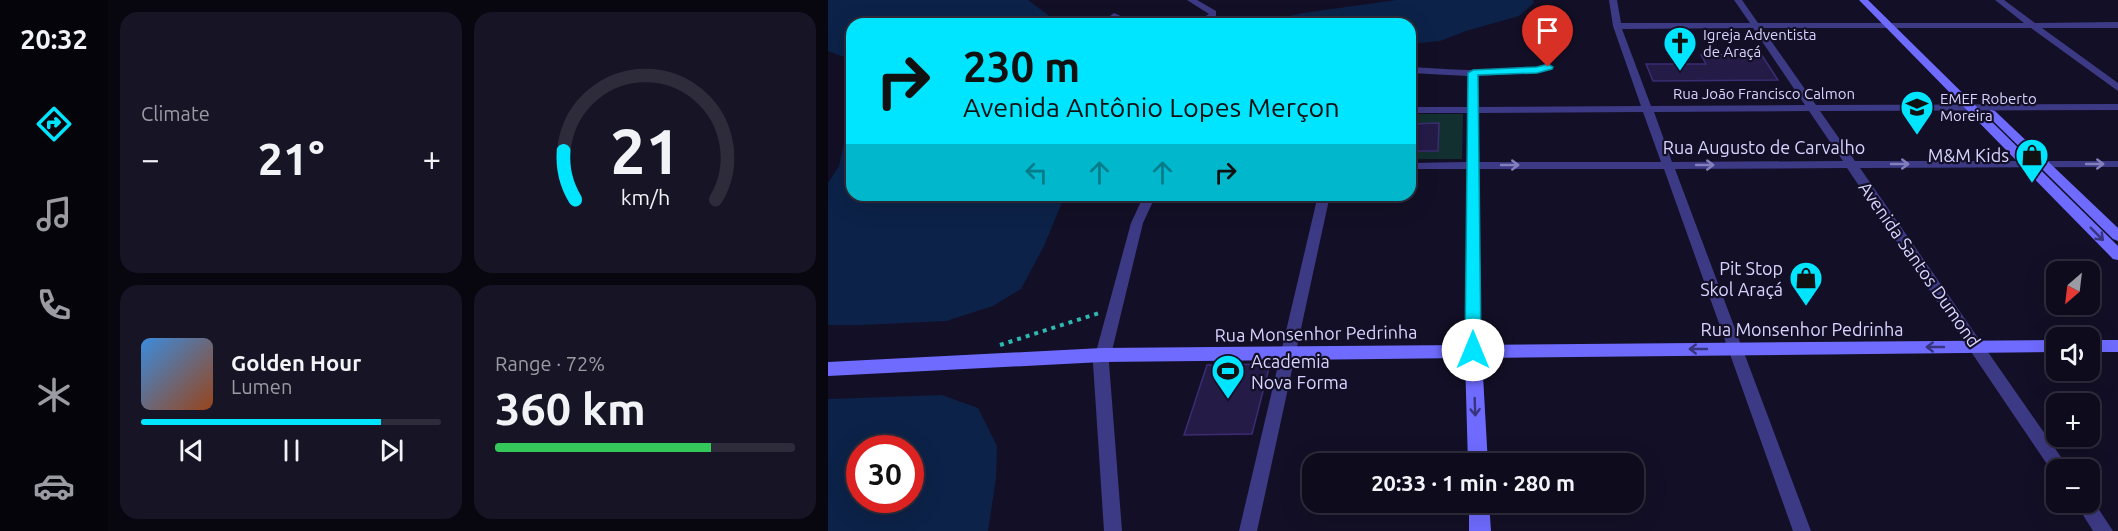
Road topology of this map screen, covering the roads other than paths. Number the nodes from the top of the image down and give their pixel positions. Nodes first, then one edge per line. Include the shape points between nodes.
1 (1191, 0) edge
2 (1613, 0) edge
3 (1738, 0) edge
4 (1863, 0) edge
5 (1874, 0) edge
6 (1999, 0) edge
7 (1114, 16) dead end
8 (1118, 18) edge
9 (1210, 18) edge
10 (1894, 25) junction
11 (2033, 25) junction
12 (2118, 25) edge
13 (1617, 26) junction
14 (1756, 26) junction
15 (1548, 67) dead end
16 (1416, 70) edge
17 (1473, 73) junction
18 (2118, 88) edge
19 (1970, 107) junction
20 (2118, 107) edge
21 (1812, 108) junction
22 (1985, 108) junction
23 (1647, 109) junction
24 (1416, 110) edge
25 (1473, 110) junction
26 (1851, 164) junction
27 (2027, 164) junction
28 (2043, 164) junction
29 (2118, 164) edge
30 (1473, 165) junction
31 (1668, 165) junction
32 (1416, 166) edge
33 (1146, 201) edge
34 (1323, 201) edge
35 (2118, 237) edge
36 (2118, 255) edge
37 (2046, 346) edge
38 (2100, 346) edge
39 (2118, 346) edge
40 (1977, 347) junction
41 (1735, 348) junction
42 (1473, 350) junction
43 (1288, 354) junction
44 (1102, 355) junction
45 (828, 369) edge
46 (1478, 453) edge
47 (2053, 459) edge
48 (1479, 513) edge
49 (2092, 513) edge
50 (1113, 531) edge
51 (1248, 531) edge
52 (1480, 531) edge
53 (1802, 531) edge
54 (2104, 531) edge

1 - 9 street via 1213,13
2 - 13 street
3 - 14 street, Avenida Santos Dumond
4 - 10 street
5 - 10 street
6 - 11 street
7 - 8 street
10 - 11 street
10 - 14 street
10 - 19 street
10 - 22 street
11 - 12 street
11 - 18 street
13 - 14 street
13 - 23 street
14 - 21 street, Avenida Santos Dumond
15 - 17 street
16 - 17 street
17 - 25 street
19 - 21 street, Rua João Francisco Calmon
19 - 22 street, Rua João Francisco Calmon
19 - 27 street
20 - 22 street, Rua João Francisco Calmon
21 - 23 street, Rua João Francisco Calmon
21 - 26 street, Avenida Santos Dumond
22 - 28 street
23 - 25 street, Rua João Francisco Calmon
23 - 31 street
24 - 25 street, Rua João Francisco Calmon
25 - 30 street
26 -> 27 street, Rua Augusto de Carvalho
31 -> 26 street, Rua Augusto de Carvalho
26 - 40 street, Avenida Santos Dumond
27 - 28 street, Rua Augusto de Carvalho
27 -> 36 street
28 -> 29 street, Rua Augusto de Carvalho
28 - 35 street
30 -> 31 street, Rua Augusto de Carvalho
30 - 32 street, Rua Augusto de Carvalho
30 - 42 street
31 - 41 street
33 - 44 street
34 - 43 street
37 - 40 street, Rua Monsenhor Pedrinha
38 - 39 street
40 -> 41 street, Rua Monsenhor Pedrinha
40 - 47 street, Avenida Santos Dumond
41 -> 42 street, Rua Monsenhor Pedrinha
41 - 53 street
42 - 43 street, Rua Monsenhor Pedrinha
42 -> 46 street
43 - 44 street, Rua Monsenhor Pedrinha
43 - 51 street
44 - 45 street, Rua Monsenhor Pedrinha
44 - 50 street
48 - 52 street
49 - 54 street

